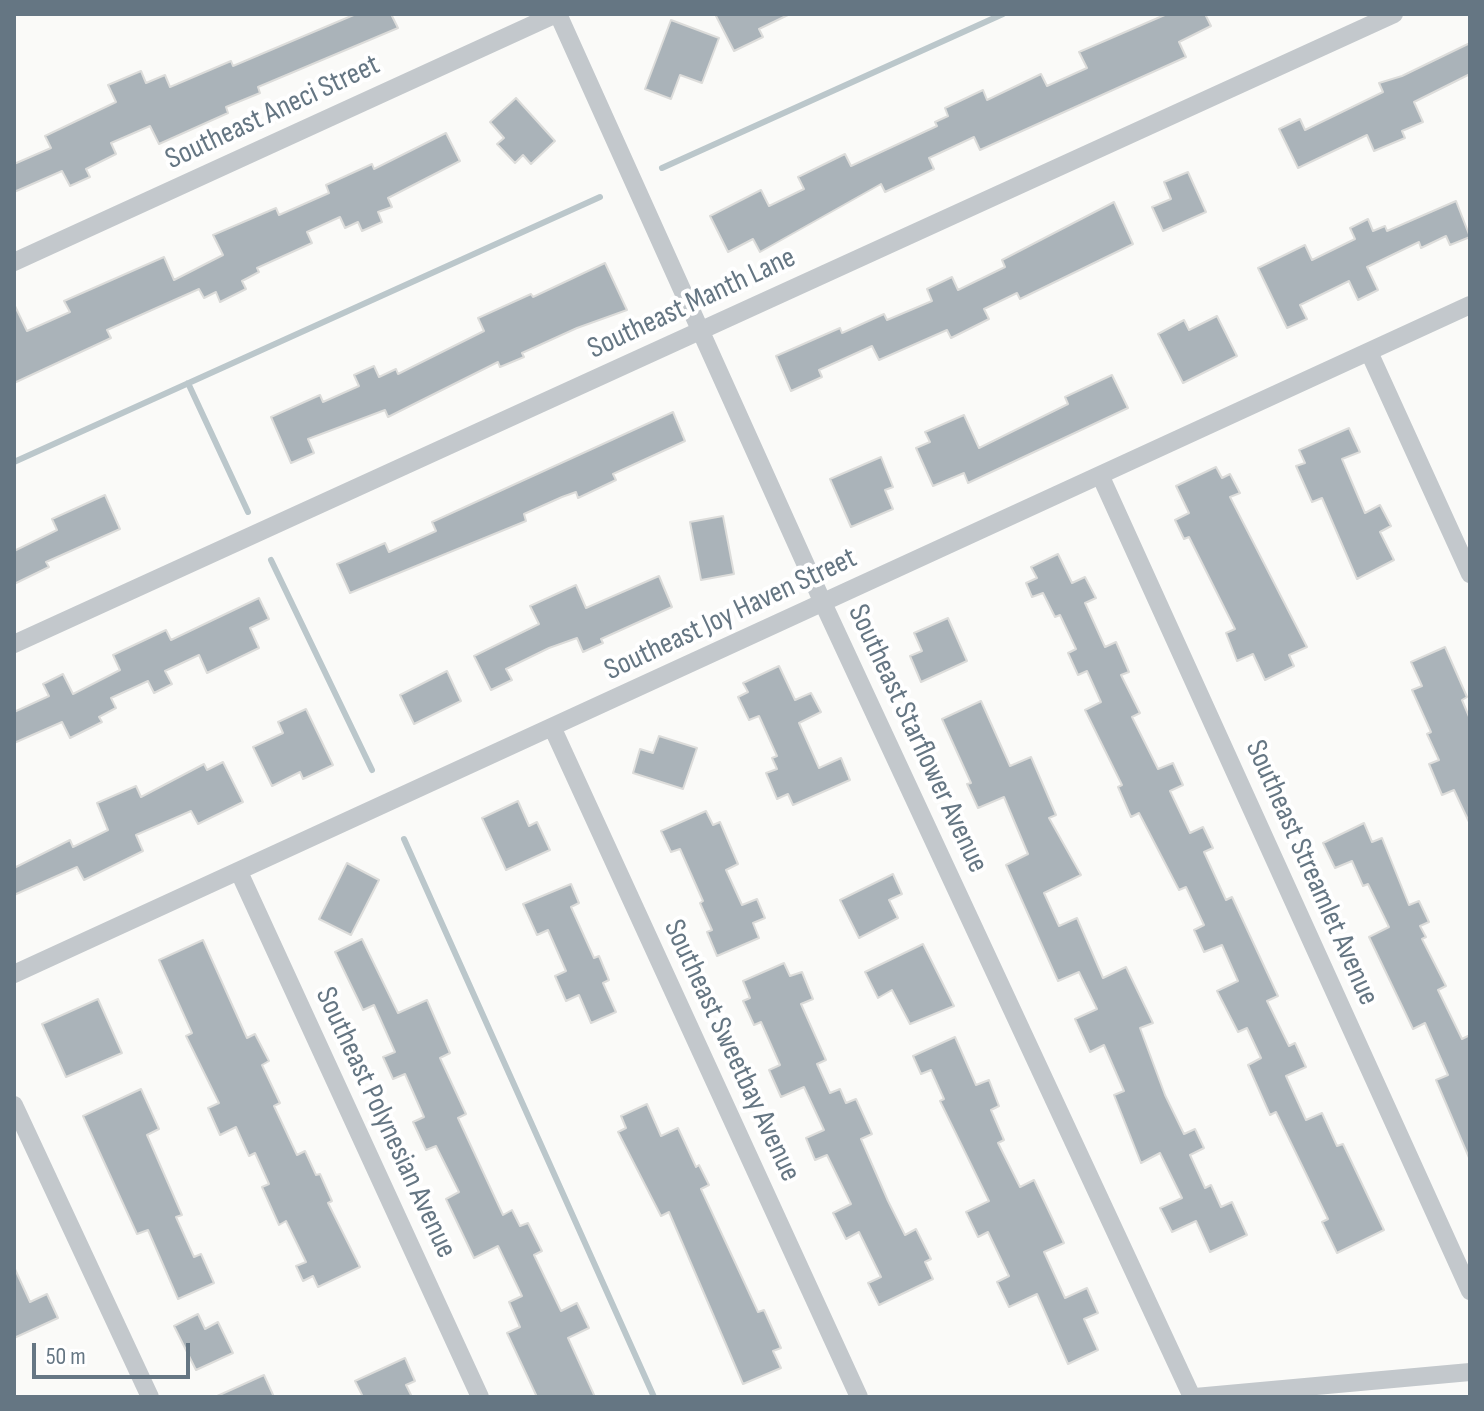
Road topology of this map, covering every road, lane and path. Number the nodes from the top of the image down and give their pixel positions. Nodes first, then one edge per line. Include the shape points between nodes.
1 (557, 14) edge
2 (1394, 14) edge
3 (14, 262) edge
4 (1470, 305) edge
5 (703, 329) junction
6 (1369, 352) junction
7 (1101, 477) junction
8 (1470, 574) edge
9 (823, 603) junction
10 (14, 644) edge
11 (553, 729) junction
12 (239, 872) junction
13 (14, 974) edge
14 (14, 1105) edge
15 (1470, 1291) edge
16 (1470, 1372) edge
17 (150, 1397) edge
18 (480, 1397) edge
19 (859, 1397) edge
20 (1194, 1397) edge

1 - 3 street, Southeast Aneci Street
1 - 5 street, Southeast Starflower Avenue
2 - 5 street, Southeast Manth Lane
4 - 6 street, Southeast Joy Haven Street
5 - 9 street, Southeast Starflower Avenue
5 - 10 street, Southeast Manth Lane
6 - 7 street, Southeast Joy Haven Street
6 - 8 street
7 - 9 street, Southeast Joy Haven Street
7 - 15 street, Southeast Streamlet Avenue
9 - 11 street, Southeast Joy Haven Street
9 - 20 street, Southeast Starflower Avenue
11 - 12 street, Southeast Joy Haven Street
11 - 19 street, Southeast Sweetbay Avenue
12 - 13 street, Southeast Joy Haven Street
12 - 18 street, Southeast Polynesian Avenue
14 - 17 street
16 - 20 street

